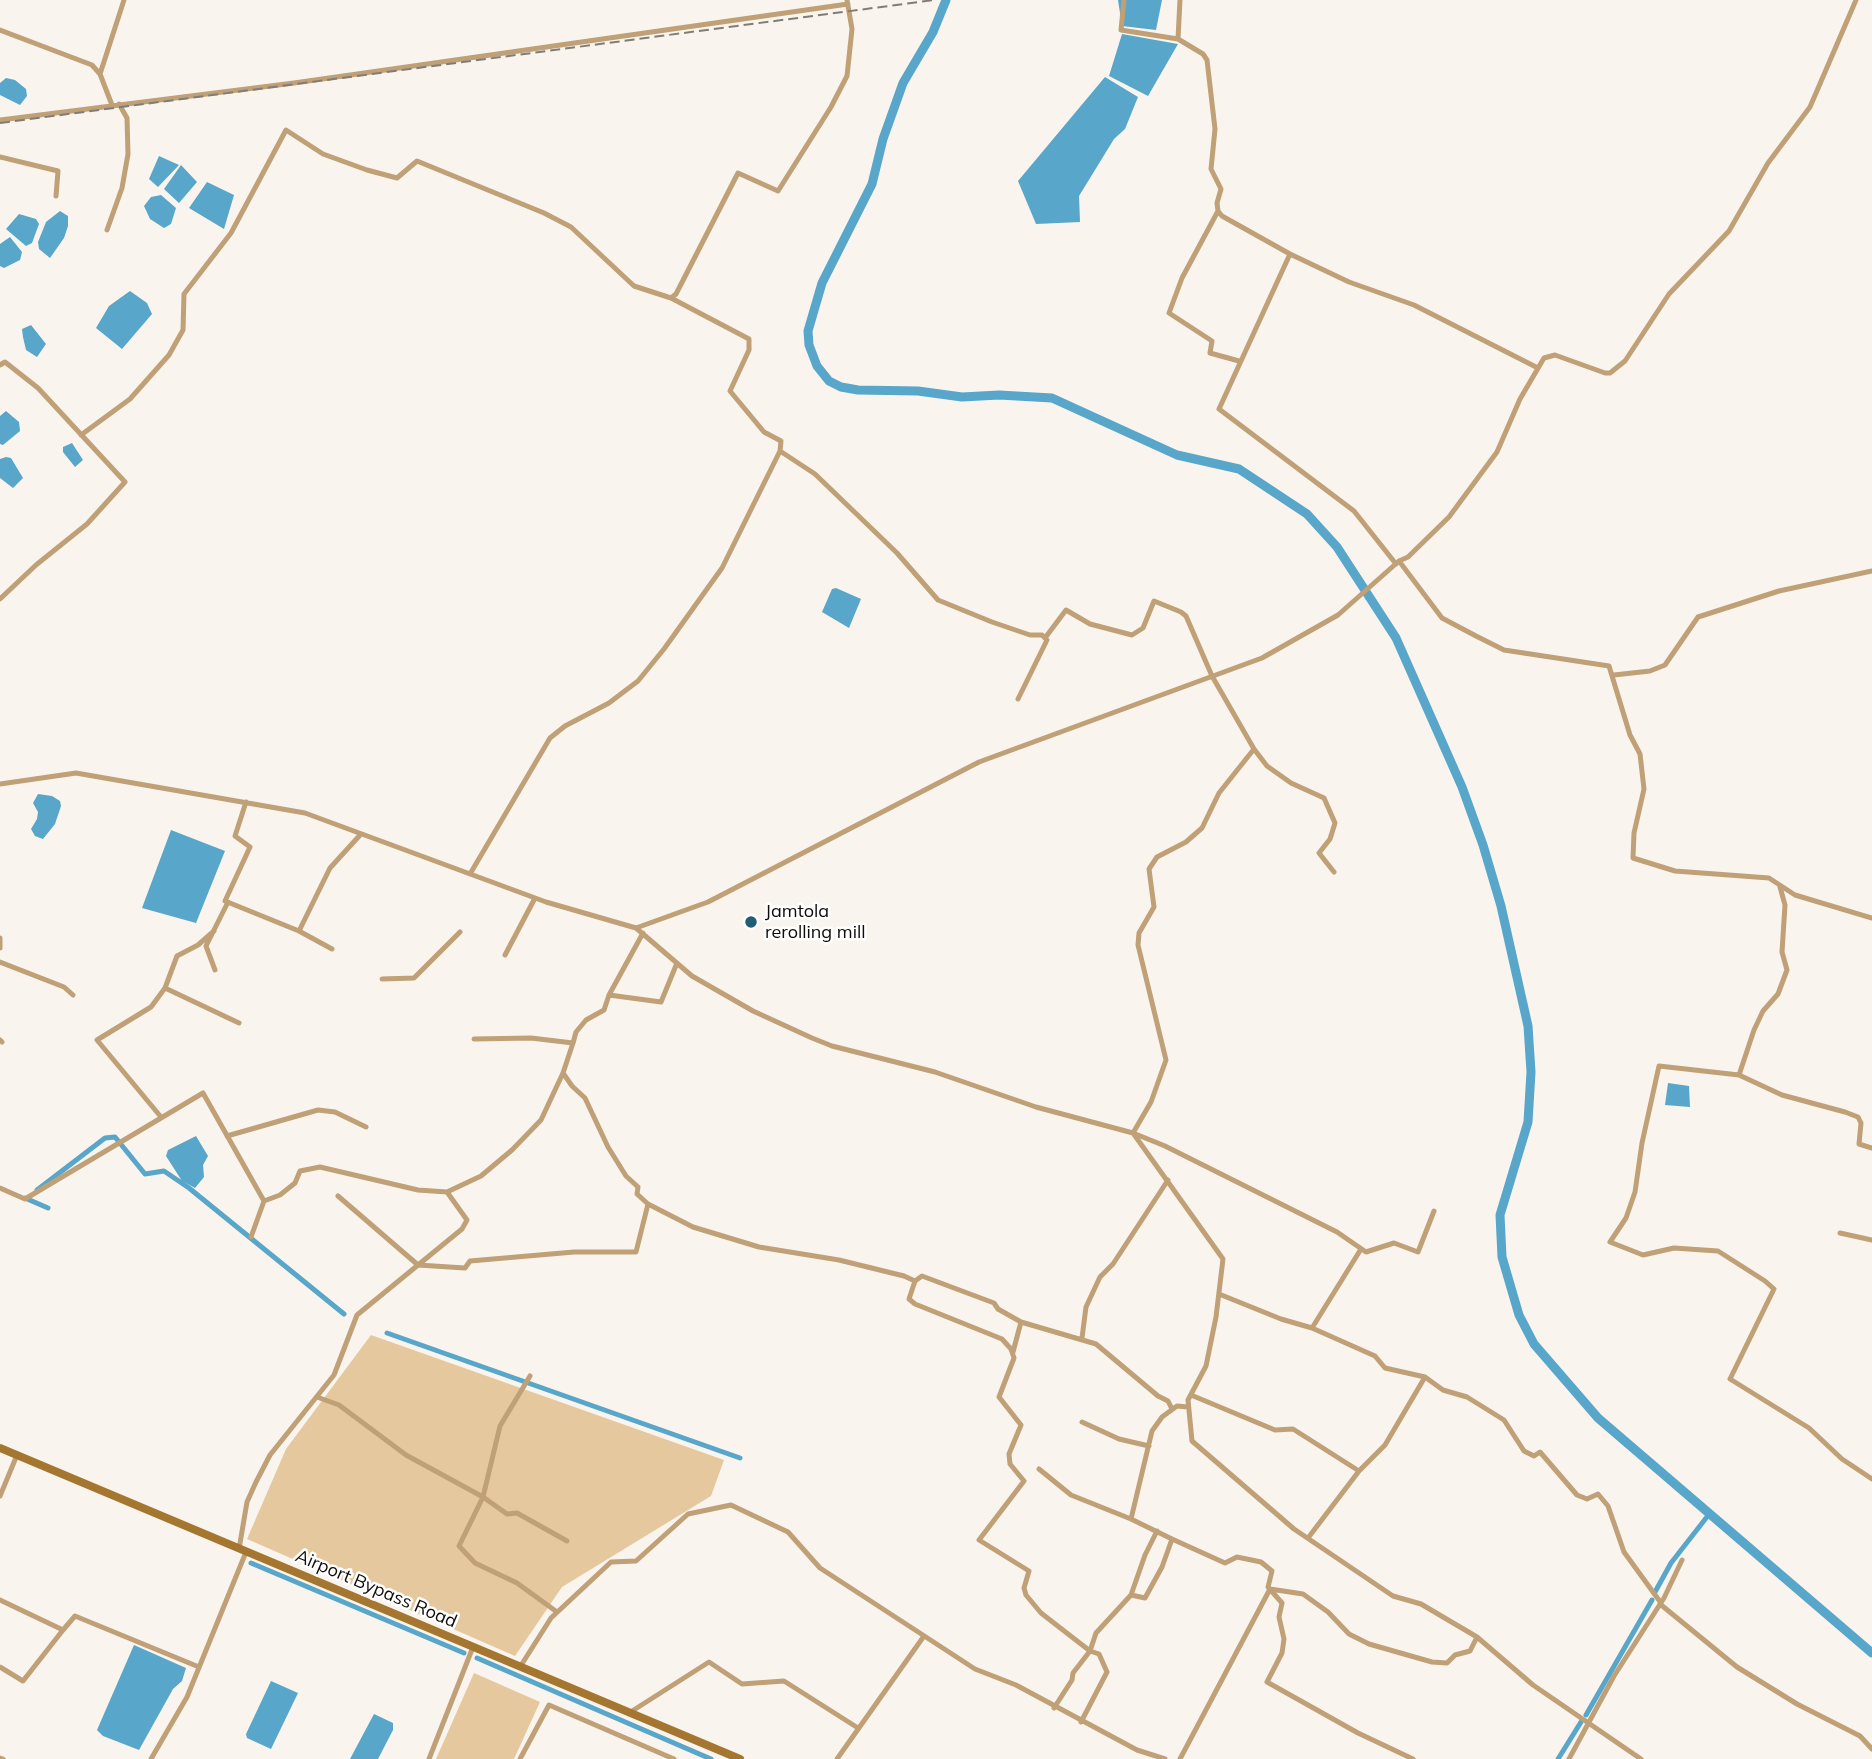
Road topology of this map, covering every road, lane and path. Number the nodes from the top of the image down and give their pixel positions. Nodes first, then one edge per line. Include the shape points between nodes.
1 (124, 0) edge
2 (1124, 0) edge
3 (1180, 0) edge
4 (1856, 0) edge
5 (847, 2) edge
6 (0, 30) edge
7 (1178, 40) junction
8 (100, 74) junction
9 (116, 105) junction
10 (0, 120) edge
11 (3, 157) edge
12 (0, 166) edge
13 (56, 196) dead end
14 (1218, 211) junction
15 (107, 230) dead end
16 (1290, 254) junction
17 (671, 298) junction
18 (1239, 361) junction
19 (0, 365) edge
20 (1538, 368) junction
21 (81, 435) junction
22 (780, 451) junction
23 (1397, 562) junction
24 (1872, 571) edge
25 (0, 600) edge
26 (1045, 638) junction
27 (1614, 675) junction
28 (1212, 676) junction
29 (1018, 699) dead end
30 (1254, 749) junction
31 (0, 784) edge
32 (246, 802) junction
33 (361, 834) junction
34 (1334, 872) dead end
35 (470, 874) junction
36 (1780, 887) junction
37 (535, 898) junction
38 (228, 902) junction
39 (1872, 919) edge
40 (636, 928) junction
41 (214, 931) junction
42 (299, 931) junction
43 (460, 932) dead end
44 (643, 933) junction
45 (0, 937) edge
46 (0, 948) edge
47 (332, 949) dead end
48 (505, 955) dead end
49 (0, 962) edge
50 (677, 962) junction
51 (215, 970) dead end
52 (382, 979) dead end
53 (165, 988) junction
54 (73, 995) dead end
55 (610, 995) junction
56 (239, 1023) dead end
57 (474, 1039) dead end
58 (573, 1043) junction
59 (563, 1073) junction
60 (1739, 1075) junction
61 (161, 1117) junction
62 (366, 1128) dead end
63 (1133, 1133) junction
64 (227, 1136) junction
65 (1872, 1148) edge
66 (1168, 1180) junction
67 (0, 1188) edge
68 (447, 1192) junction
69 (338, 1196) dead end
70 (264, 1201) junction
71 (648, 1204) junction
72 (1434, 1211) dead end
73 (1840, 1233) dead end
74 (251, 1237) dead end
75 (1872, 1240) edge
76 (1362, 1249) junction
77 (418, 1265) junction
78 (915, 1281) junction
79 (1219, 1294) junction
80 (1021, 1322) junction
81 (1312, 1328) junction
82 (1082, 1338) junction
83 (1013, 1355) junction
84 (530, 1376) dead end
85 (1425, 1377) junction
86 (1191, 1395) junction
87 (317, 1397) junction
88 (1188, 1407) junction
89 (1172, 1409) junction
90 (1082, 1422) dead end
91 (1149, 1446) junction
92 (0, 1448) edge
93 (16, 1455) junction
94 (1040, 1469) dead end
95 (1359, 1471) junction
96 (1872, 1479) edge
97 (0, 1496) edge
98 (483, 1497) junction
99 (1131, 1519) junction
100 (1157, 1531) junction
101 (1308, 1538) junction
102 (1172, 1539) junction
103 (567, 1541) dead end
104 (243, 1550) junction
105 (1682, 1560) dead end
106 (1270, 1589) junction
107 (1131, 1595) junction
108 (0, 1600) edge
109 (1660, 1603) junction
110 (557, 1612) junction
111 (63, 1630) junction
112 (924, 1636) junction
113 (1477, 1637) junction
114 (473, 1647) junction
115 (1090, 1651) junction
116 (0, 1667) edge
117 (199, 1667) junction
118 (520, 1667) junction
119 (1054, 1709) junction
120 (629, 1713) junction
121 (1081, 1722) junction
122 (1591, 1723) junction
123 (858, 1728) junction
124 (1872, 1748) edge
125 (151, 1759) edge
126 (429, 1759) edge
127 (520, 1759) edge
128 (674, 1759) edge
129 (740, 1759) edge
130 (837, 1759) edge
131 (1165, 1759) edge
132 (1180, 1759) edge
133 (1413, 1759) edge
134 (1569, 1759) edge
135 (1641, 1759) edge

1 - 8 street
2 - 7 street via 1121,30
3 - 7 street
4 - 20 street via 1810,107 1768,163 1728,231 1675,287 1625,360 1605,373 1549,355
5 - 9 street
5 - 17 street via 852,29 847,76 831,107 778,191 738,173
6 - 8 street via 92,65
7 - 14 street via 1203,54 1210,68 1215,129 1211,169 1221,189
8 - 9 street
9 - 10 street
9 - 15 street via 127,118 128,154
11 - 12 street
11 - 13 street via 58,171
14 - 16 street
14 - 18 street via 1169,313 1212,341 1210,353
16 - 18 street
16 - 20 street via 1414,305
17 - 21 street via 634,286 571,228 544,213 416,161 397,178 367,170 323,153 286,130 231,233 184,294 183,330 169,355 130,399
17 - 22 street via 749,339 749,350 730,391 764,432 781,441
18 - 23 street via 1219,408 1354,511
19 - 21 street via 5,362 38,388
20 - 23 street via 1497,452 1476,482 1449,517
21 - 25 street via 125,482 87,524
22 - 26 street via 824,483 897,553 937,600
22 - 35 street via 722,568 664,649 638,681 609,704 550,738
23 - 27 street via 1443,618 1504,650 1609,666
23 - 28 street via 1338,615 1262,658
24 - 27 street via 1779,591 1698,617 1665,665
26 - 28 street via 1066,610 1090,624 1132,635 1143,628 1157,601 1185,615
26 - 29 street
27 - 36 street via 1630,735 1640,754 1644,789 1633,858 1675,871 1769,878
28 - 30 street
28 - 40 street via 979,762 708,902
30 - 34 street via 1267,766 1291,783 1324,798 1335,823 1319,853
30 - 63 street via 1219,793 1202,828 1157,857 1149,869 1154,906 1139,933 1138,945 1166,1060 1151,1102
31 - 32 street via 76,773
32 - 33 street via 305,813
32 - 38 street via 235,836 250,847
33 - 35 street
33 - 42 street via 330,868
35 - 37 street
36 - 39 street
36 - 60 street via 1787,971 1754,1030
37 - 40 street
37 - 48 street
38 - 41 street
38 - 42 street
40 - 44 street
41 - 51 street via 206,946
41 - 53 street via 177,956
42 - 47 street
43 - 52 street via 414,978
44 - 50 street
44 - 55 street
45 - 46 street
49 - 54 street via 64,987
50 - 55 street via 661,1002
50 - 63 street via 692,976 753,1011 832,1046 935,1072 1036,1107
53 - 56 street
53 - 61 street via 151,1007 97,1040
55 - 58 street via 604,1010 586,1020
57 - 58 street
58 - 59 street
59 - 68 street via 541,1120 512,1150 481,1176
59 - 71 street via 585,1098 608,1147
60 - 65 street via 1782,1095 1858,1117 1859,1144
60 - 96 street via 1659,1066 1635,1192 1626,1218 1610,1242 1643,1255 1674,1248 1717,1251 1774,1289 1730,1379 1809,1428
61 - 64 street via 202,1093
61 - 67 street via 25,1199
62 - 64 street via 335,1112 318,1110
63 - 66 street
63 - 76 street via 1337,1232
64 - 70 street
66 - 79 street via 1223,1259
66 - 82 street via 1100,1277 1086,1307
68 - 70 street via 418,1190 320,1167 300,1171 295,1183
68 - 77 street via 467,1220
69 - 77 street
70 - 74 street
71 - 77 street via 636,1252 470,1261 465,1268
71 - 78 street via 694,1227 759,1247 839,1260
72 - 76 street via 1418,1252 1394,1243 1366,1252
73 - 75 street
76 - 81 street
77 - 87 street via 357,1315 341,1364
78 - 80 street via 922,1276 963,1290 994,1303
78 - 83 street via 909,1294 915,1304 1002,1339
79 - 81 street
79 - 86 street via 1206,1366
80 - 82 street
80 - 83 street
81 - 85 street via 1375,1356 1385,1368
82 - 89 street via 1096,1344
83 - 115 street via 999,1397 1021,1425 1009,1454 1010,1464 1024,1481 979,1540 1029,1571 1026,1595 1041,1613
84 - 98 street via 500,1426
85 - 95 street via 1385,1445
85 - 109 street via 1504,1420 1524,1451 1534,1456 1540,1452 1577,1495 1587,1499 1598,1494 1608,1506 1623,1552
86 - 88 street
86 - 95 street via 1275,1430 1293,1429
87 - 98 street via 339,1405 406,1455
87 - 104 street via 265,1464 247,1502
88 - 89 street
88 - 101 street via 1192,1441
89 - 91 street via 1152,1431
90 - 91 street via 1119,1439
91 - 99 street
92 - 93 street, Airport Bypass Road
93 - 97 street
93 - 104 street, Airport Bypass Road
94 - 99 street via 1071,1495
95 - 101 street
98 - 103 street via 507,1514 517,1513
98 - 110 street via 459,1546 475,1563 517,1583
99 - 100 street
100 - 102 street
100 - 107 street
101 - 113 street via 1393,1596 1421,1604
102 - 106 street via 1226,1563 1237,1557 1261,1562 1272,1571
102 - 107 street via 1145,1598
104 - 114 street, Airport Bypass Road
104 - 117 street
105 - 109 street
106 - 113 street via 1303,1594 1349,1634 1369,1644 1432,1662 1447,1663 1470,1651
106 - 132 street
106 - 133 street via 1282,1603 1279,1617 1284,1639 1267,1682
107 - 115 street via 1102,1624
108 - 111 street
109 - 122 street
109 - 124 street via 1737,1667 1860,1736
110 - 112 street via 611,1562 636,1561 688,1514 731,1505 788,1532 820,1568
110 - 118 street
111 - 116 street via 23,1681
111 - 117 street via 75,1616
112 - 119 street via 975,1669 1016,1685
112 - 123 street
113 - 122 street via 1532,1685
114 - 118 street, Airport Bypass Road
114 - 126 street
115 - 119 street
115 - 121 street via 1099,1654 1107,1672
117 - 125 street
118 - 120 street, Airport Bypass Road
119 - 121 street
120 - 123 street via 709,1662 742,1684 784,1681
120 - 129 street, Airport Bypass Road
121 - 131 street
122 - 134 street
122 - 135 street
123 - 130 street
127 - 128 street via 549,1705

